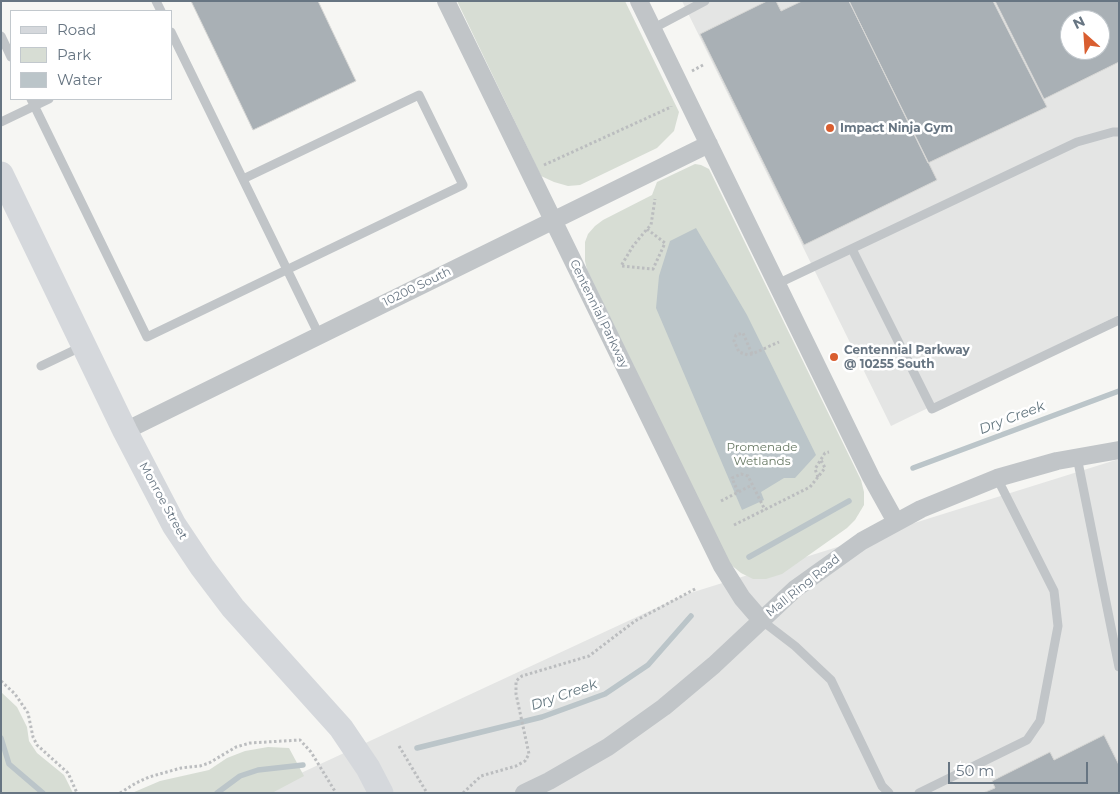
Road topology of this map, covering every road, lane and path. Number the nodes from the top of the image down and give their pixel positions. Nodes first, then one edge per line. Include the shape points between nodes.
1 (446, 1) edge
2 (639, 1) edge
3 (705, 1) edge
4 (652, 29) junction
5 (1, 36) edge
6 (172, 36) edge
7 (10, 55) edge
8 (703, 65) dead end
9 (676, 79) junction
10 (33, 102) edge
11 (1, 122) edge
12 (1119, 132) edge
13 (709, 144) junction
14 (529, 171) junction
15 (1, 174) edge
16 (243, 179) junction
17 (654, 199) dead end
18 (553, 221) junction
19 (647, 229) junction
20 (852, 249) junction
21 (287, 270) junction
22 (777, 284) junction
23 (1119, 320) edge
24 (319, 336) junction
25 (778, 342) dead end
26 (83, 346) junction
27 (752, 354) junction
28 (41, 366) dead end
29 (125, 431) junction
30 (1119, 450) edge
31 (829, 452) dead end
32 (1077, 456) junction
33 (821, 460) junction
34 (818, 477) junction
35 (997, 478) junction
36 (752, 485) junction
37 (738, 492) junction
38 (722, 501) dead end
39 (765, 510) junction
40 (896, 522) junction
41 (734, 525) dead end
42 (697, 588) dead end
43 (761, 620) junction
44 (1119, 667) edge
45 (1, 681) edge
46 (399, 746) dead end
47 (77, 793) edge
48 (120, 793) edge
49 (336, 793) edge
50 (381, 793) edge
51 (428, 793) edge
52 (463, 793) edge
53 (524, 793) edge
54 (889, 793) edge
55 (919, 793) edge

1 - 14 street, Centennial Parkway
2 - 4 street
3 - 4 lane
4 - 9 street
5 - 7 lane
6 - 16 lane
8 - 9 path
9 - 13 street
9 - 14 path via 664,86 671,107
10 - 11 lane
10 - 21 lane via 147,337
12 - 20 lane via 1077,142
13 - 18 street, 10200 South
13 - 22 street
14 - 18 street, Centennial Parkway
15 - 26 street, Monroe Street
16 - 21 lane
16 - 21 lane via 419,95 463,185
17 - 19 path
18 - 24 street, 10200 South
18 - 43 street, Centennial Parkway via 722,566 742,598
19 - 19 path via 665,243 653,269 621,266
20 - 22 lane
20 - 23 lane via 932,409
21 - 24 lane
22 - 40 street
24 - 29 street, 10200 South
25 - 27 path
26 - 28 lane
26 - 29 street, Monroe Street
27 - 27 path via 748,356 739,352 734,341 742,332
29 - 50 street, Monroe Street via 174,525 202,567 233,608 342,728
30 - 32 street, Mall Ring Road
31 - 33 path
32 - 35 street, Mall Ring Road
32 - 44 lane
33 - 34 path via 815,470
33 - 34 path via 825,468
34 - 39 path via 810,488
35 - 40 street, Mall Ring Road
35 - 55 lane via 1054,591 1058,626 1040,721 1027,740
36 - 37 path
36 - 37 path via 748,476 740,474 732,478
36 - 39 path
37 - 38 path
39 - 41 path
40 - 43 street, Mall Ring Road via 830,563
42 - 52 path via 648,614 589,656 522,676 516,681 529,754 516,766 481,776
43 - 53 street, Mall Ring Road via 664,707 608,746
43 - 54 lane via 831,680 882,786
45 - 47 path via 25,708 37,744 68,773
46 - 51 path
48 - 49 path via 148,777 209,763 236,747 300,740

